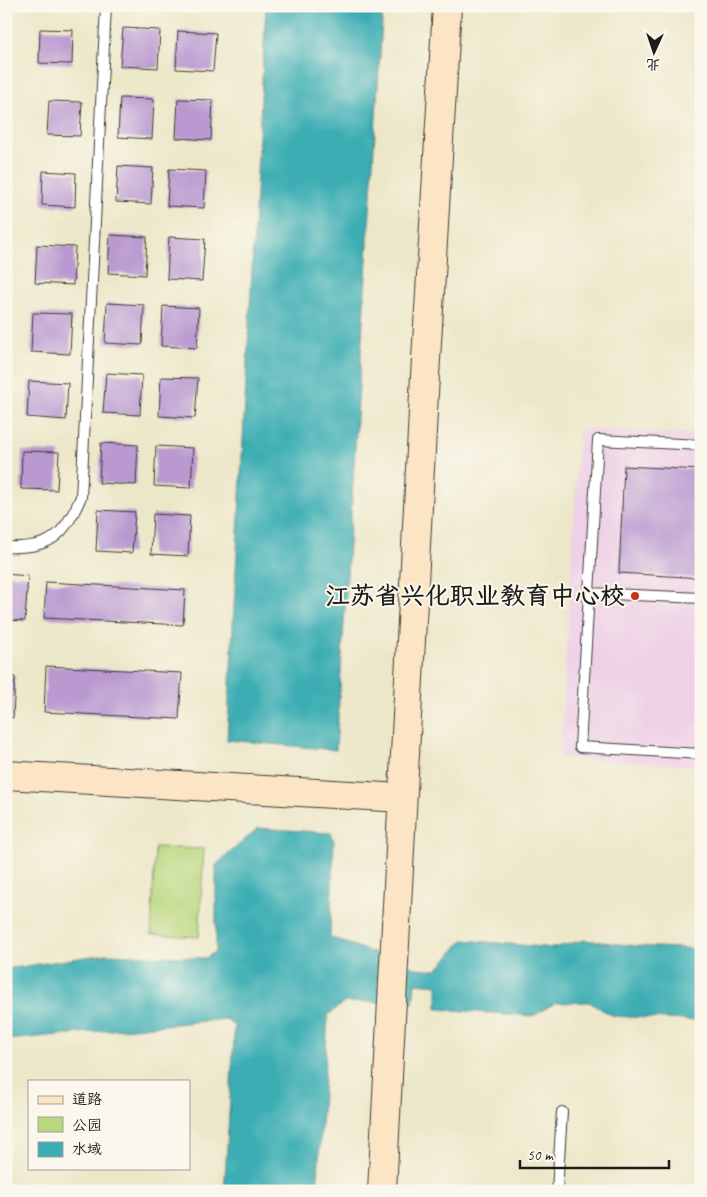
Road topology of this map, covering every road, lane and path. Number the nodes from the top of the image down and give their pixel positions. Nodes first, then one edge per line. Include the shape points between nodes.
1 (106, 6) edge
2 (447, 6) edge
3 (701, 445) edge
4 (6, 547) edge
5 (589, 593) junction
6 (701, 598) edge
7 (701, 754) edge
8 (6, 775) edge
9 (402, 798) junction
10 (562, 1112) dead end
11 (382, 1191) edge
12 (557, 1191) edge

1 - 4 lane via 81,497 70,523 51,540 28,548
2 - 9 main road
3 - 5 lane via 598,440
5 - 6 lane
5 - 7 lane via 580,747
8 - 9 main road
9 - 11 main road
10 - 12 lane

